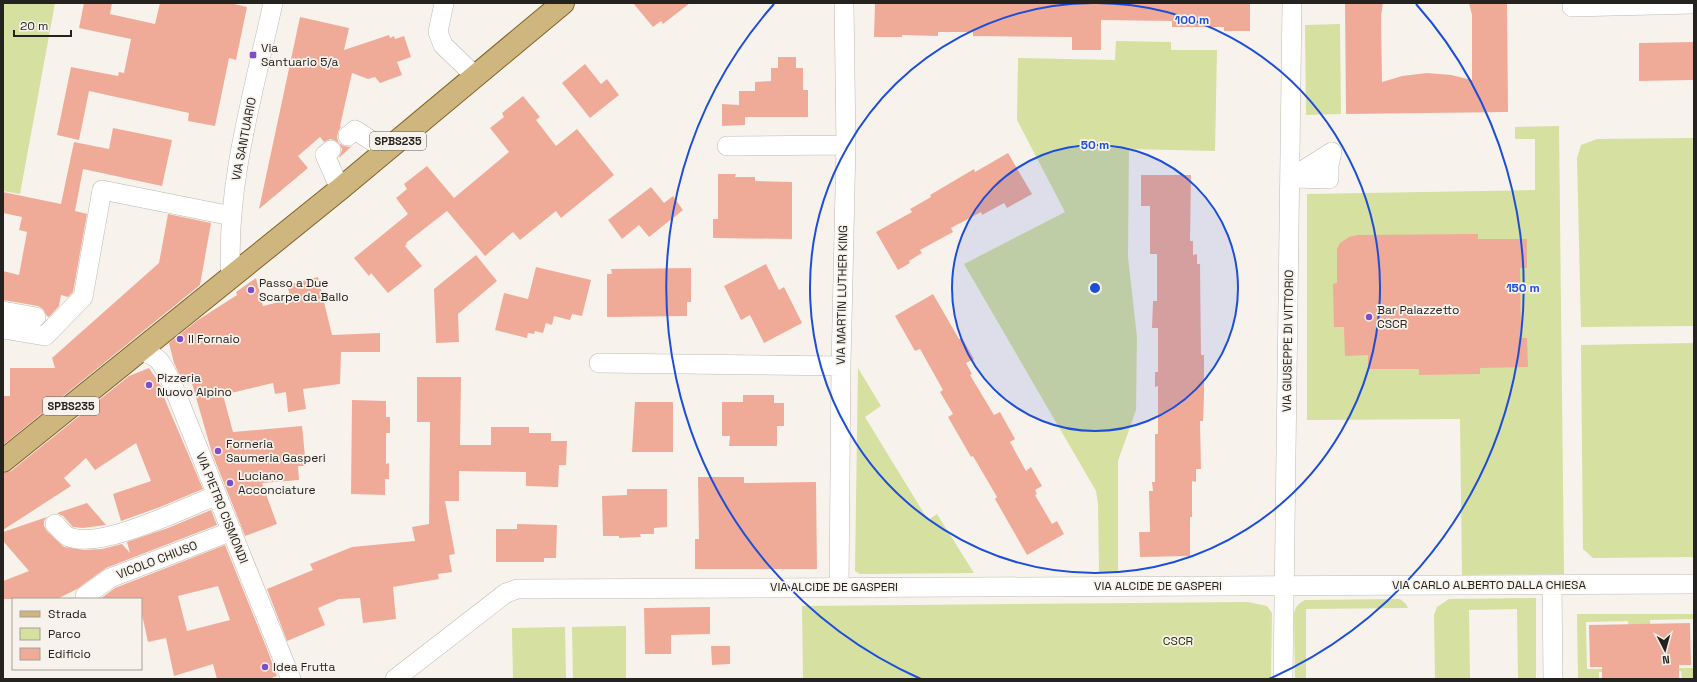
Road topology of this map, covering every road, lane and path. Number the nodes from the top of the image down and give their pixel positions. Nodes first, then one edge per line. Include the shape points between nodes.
1 (273, 3) edge
2 (444, 3) edge
3 (563, 3) edge
4 (844, 3) edge
5 (1292, 3) edge
6 (1572, 3) edge
7 (1694, 4) edge
8 (476, 76) junction
9 (348, 136) dead end
10 (846, 145) junction
11 (727, 146) dead end
12 (331, 150) dead end
13 (386, 150) junction
14 (1291, 178) junction
15 (340, 189) junction
16 (232, 216) junction
17 (231, 277) junction
18 (3, 311) edge
19 (36, 317) dead end
20 (3, 328) edge
21 (139, 351) junction
22 (599, 363) dead end
23 (841, 366) junction
24 (3, 461) edge
25 (217, 495) junction
26 (55, 524) dead end
27 (232, 531) junction
28 (1694, 584) edge
29 (1552, 585) junction
30 (1284, 586) junction
31 (839, 587) junction
32 (85, 596) dead end
33 (410, 667) junction
34 (291, 679) edge
35 (388, 679) edge
36 (395, 679) edge
37 (1283, 679) edge
38 (1552, 679) edge

1 - 16 street, VIA SANTUARIO via 236,172
2 - 8 street via 438,32 443,45
3 - 8 main road, SPBS235
4 - 10 street, VIA MARTIN LUTHER KING
5 - 14 street, VIA GIUSEPPE DI VITTORIO
6 - 7 street via 1572,6
8 - 13 main road, SPBS235
9 - 13 street via 356,130
10 - 11 street
10 - 23 street, VIA MARTIN LUTHER KING
12 - 15 street via 325,155
13 - 15 main road, SPBS235
14 - 14 street via 1332,152 1329,179
14 - 30 street, VIA GIUSEPPE DI VITTORIO
15 - 17 main road, SPBS235
16 - 17 street, VIA SANTUARIO via 229,250
16 - 20 street via 102,190 83,297 45,336
17 - 21 main road, SPBS235
18 - 19 street
21 - 24 main road, SPBS235
21 - 25 street, VIA PIETRO CISMONDI via 152,354 160,361 171,381
22 - 23 street
23 - 31 street, VIA MARTIN LUTHER KING
25 - 26 street via 121,534 80,539 66,535
25 - 27 street, VIA PIETRO CISMONDI
27 - 32 street, VICOLO CHIUSO via 110,578
27 - 34 street, VIA PIETRO CISMONDI
28 - 29 street, VIA CARLO ALBERTO DALLA CHIESA
29 - 30 street, VIA CARLO ALBERTO DALLA CHIESA
29 - 38 street
30 - 31 street, VIA ALCIDE DE GASPERI
30 - 37 street, VIA GIUSEPPE DI VITTORIO
31 - 33 street, VIA ALCIDE DE GASPERI via 517,589 506,594
33 - 35 street, VIA ALCIDE DE GASPERI
33 - 36 street, VIA ALCIDE DE GASPERI

